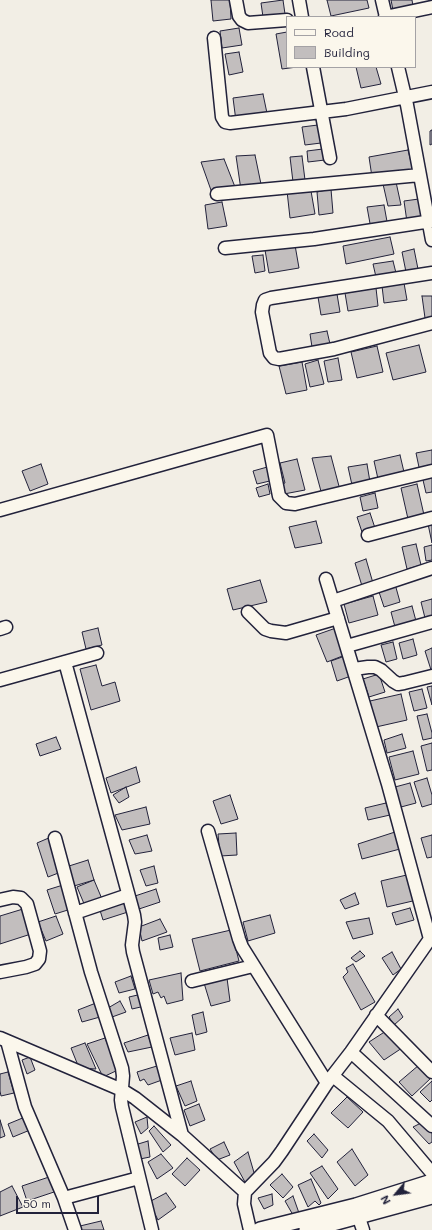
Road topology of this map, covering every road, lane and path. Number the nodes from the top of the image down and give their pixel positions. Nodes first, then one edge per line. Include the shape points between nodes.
1 (236, 0) edge
2 (299, 0) edge
3 (382, 0) edge
4 (432, 7) edge
5 (302, 16) edge
6 (386, 16) edge
7 (391, 16) edge
8 (286, 20) edge
9 (214, 38) dead end
10 (313, 68) edge
11 (398, 68) edge
12 (432, 92) edge
13 (405, 97) junction
14 (321, 112) junction
15 (330, 158) dead end
16 (420, 175) junction
17 (217, 194) dead end
18 (430, 221) edge
19 (432, 240) edge
20 (225, 248) dead end
21 (432, 273) edge
22 (432, 322) edge
23 (432, 471) edge
24 (0, 510) edge
25 (432, 518) edge
26 (368, 535) dead end
27 (432, 568) edge
28 (326, 579) dead end
29 (333, 601) junction
30 (248, 612) dead end
31 (338, 618) junction
32 (432, 622) edge
33 (346, 646) junction
34 (97, 653) dead end
35 (65, 662) junction
36 (354, 669) junction
37 (432, 676) edge
38 (0, 680) edge
39 (208, 831) dead end
40 (55, 838) dead end
41 (128, 895) junction
42 (0, 900) edge
43 (75, 913) junction
44 (430, 944) edge
45 (253, 966) junction
46 (0, 972) edge
47 (192, 981) dead end
48 (376, 1015) junction
49 (3, 1040) edge
50 (351, 1052) junction
51 (432, 1072) edge
52 (330, 1080) junction
53 (122, 1090) junction
54 (432, 1126) edge
55 (182, 1135) junction
56 (432, 1173) edge
57 (138, 1178) junction
58 (432, 1182) edge
59 (246, 1192) junction
60 (432, 1196) edge
61 (64, 1198) junction
62 (359, 1217) edge
63 (75, 1230) edge
64 (152, 1230) edge
65 (250, 1230) edge
66 (260, 1230) edge
67 (307, 1230) edge

1 - 8 street via 239,16 248,23
2 - 5 street
3 - 6 street
4 - 7 street
9 - 14 street via 222,117 225,122
10 - 14 street
11 - 13 street
12 - 13 street
13 - 14 street
13 - 16 street
14 - 15 street
16 - 17 street
16 - 18 street
18 - 19 street
18 - 20 street via 314,239
21 - 22 street via 272,298 262,305 262,312 270,353 279,359 334,349
23 - 24 street via 295,504 286,503 279,496 267,435
25 - 26 street
27 - 29 street
28 - 29 street
29 - 31 street
30 - 31 street via 265,629 286,633
31 - 33 street
32 - 33 street
33 - 36 street
34 - 35 street
35 - 38 street
35 - 41 street
36 - 37 street via 368,667 381,670 398,684
36 - 44 street via 388,784
39 - 45 street via 239,939
40 - 43 street
41 - 43 street
41 - 55 street via 135,922 133,952
42 - 46 street via 17,897 27,904 40,951 35,964
43 - 53 street via 122,1068
44 - 48 street
45 - 47 street
45 - 52 street
48 - 50 street
48 - 51 street
49 - 53 street
49 - 61 street via 25,1107
50 - 52 street
50 - 54 street
52 - 56 street via 388,1121
52 - 59 street via 274,1162
53 - 55 street
53 - 57 street via 122,1107
55 - 59 street
57 - 61 street
57 - 64 street
58 - 62 main road
59 - 65 street via 244,1204
60 - 62 main road
61 - 63 street
62 - 66 main road
62 - 67 main road

